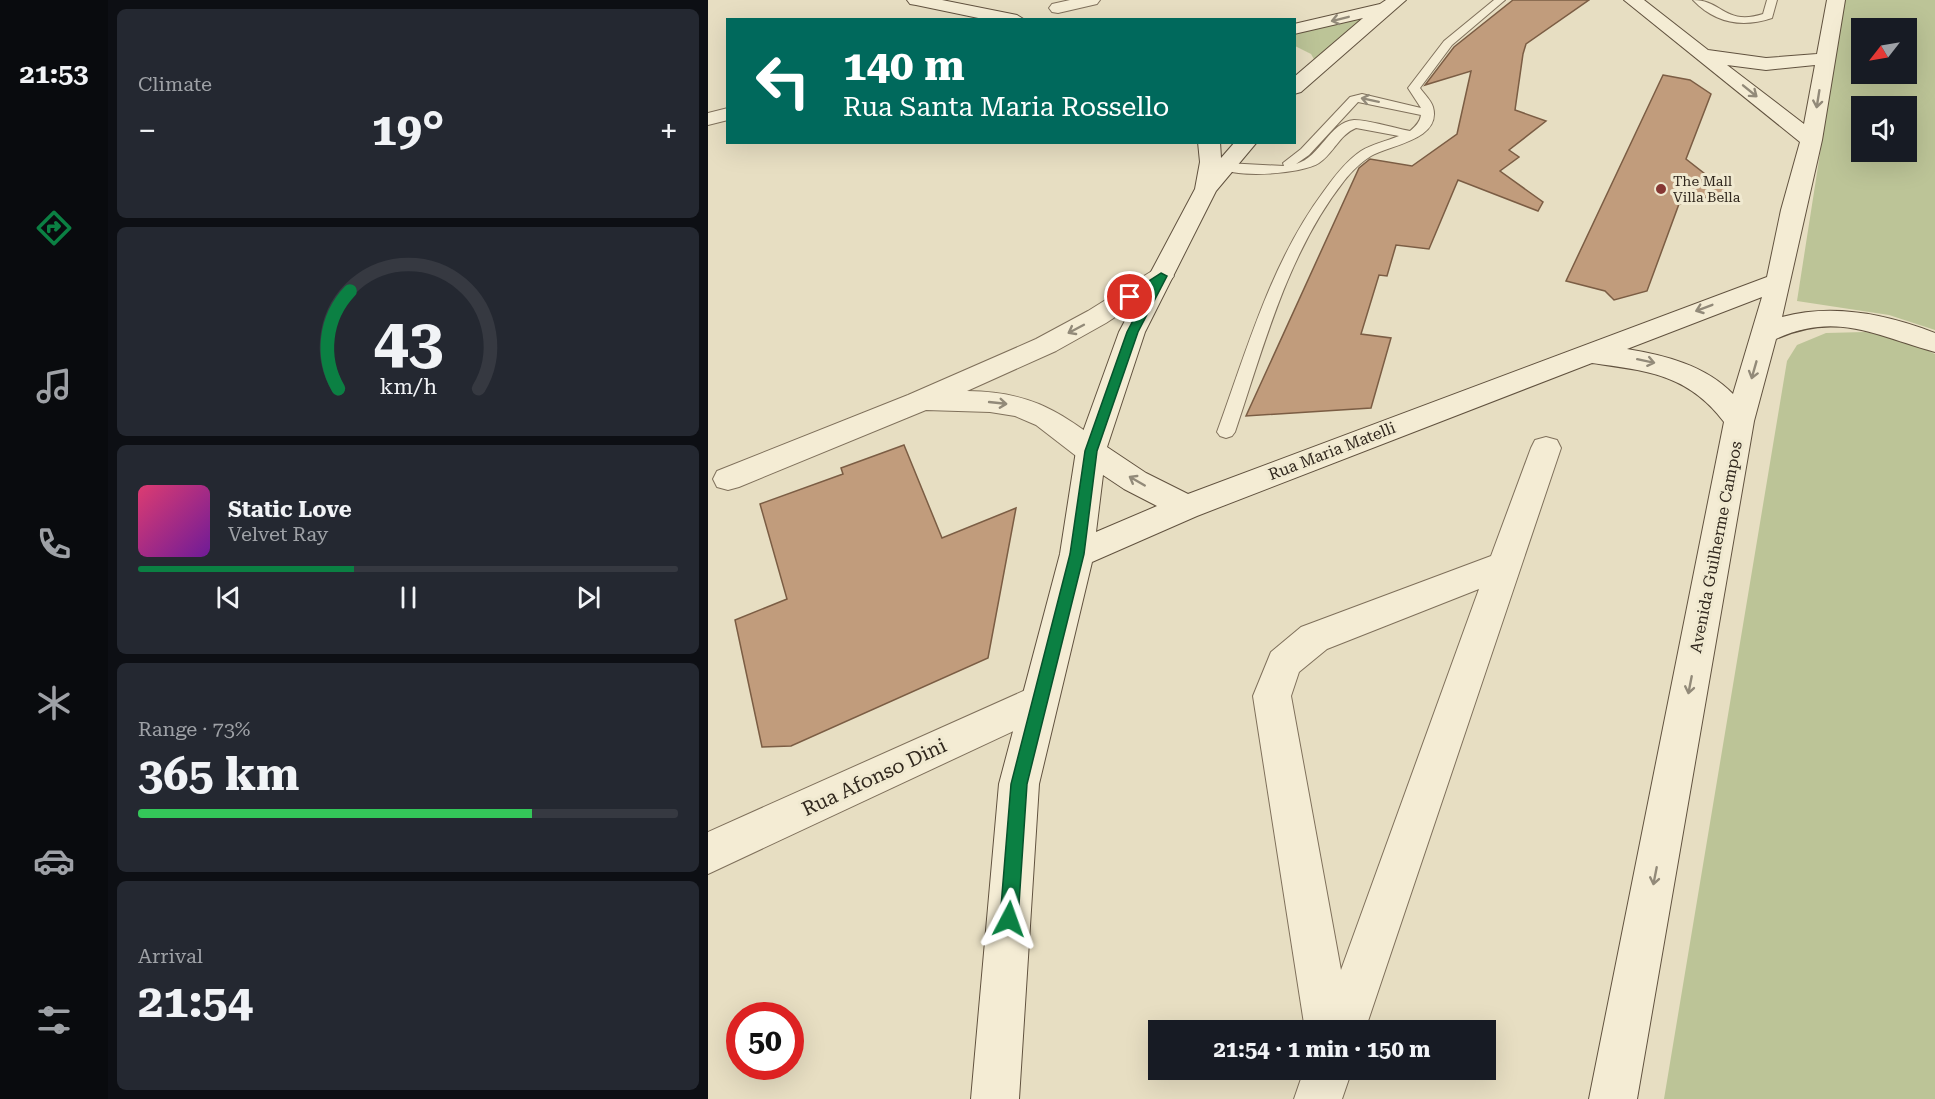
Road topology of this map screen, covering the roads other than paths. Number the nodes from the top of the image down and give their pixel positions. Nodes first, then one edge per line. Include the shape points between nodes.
1 (916, 0) edge
2 (1091, 0) edge
3 (1500, 0) edge
4 (1633, 0) edge
5 (1698, 0) edge
6 (1772, 0) edge
7 (1836, 0) edge
8 (1391, 4) edge
9 (1058, 8) dead end
10 (966, 14) edge
11 (1000, 18) edge
12 (1296, 28) edge
13 (1704, 54) junction
14 (1824, 58) junction
15 (1296, 85) edge
16 (1427, 113) junction
17 (726, 114) edge
18 (708, 119) edge
19 (1412, 135) junction
20 (1811, 140) junction
21 (1209, 144) edge
22 (1245, 144) edge
23 (1305, 152) junction
24 (1320, 156) junction
25 (1266, 168) junction
26 (1216, 178) junction
27 (1161, 276) junction
28 (1776, 292) junction
29 (1862, 321) junction
30 (1764, 334) junction
31 (1935, 343) edge
32 (1588, 353) junction
33 (918, 402) junction
34 (1739, 421) junction
35 (1226, 432) dead end
36 (1546, 448) dead end
37 (1091, 451) junction
38 (728, 479) dead end
39 (1186, 507) junction
40 (1077, 554) junction
41 (1504, 565) junction
42 (1039, 701) junction
43 (708, 854) edge
44 (1326, 1020) edge
45 (1345, 1020) edge
46 (1325, 1080) edge
47 (995, 1099) edge
48 (1318, 1099) edge
49 (1613, 1099) edge

1 - 10 main road
2 - 9 main road
3 - 16 lane via 1448,43 1414,88 1427,106
4 - 13 main road
5 - 6 lane via 1722,18 1736,21 1768,16
7 - 14 main road, Avenida Guilherme Campos
8 -> 12 main road
8 - 15 main road via 1309,63
10 - 11 main road
13 - 14 main road via 1769,66
13 -> 20 main road
14 -> 20 main road, Avenida Guilherme Campos
16 - 19 lane
16 -> 23 lane via 1354,99
17 - 18 main road
19 - 24 lane via 1364,124 1347,125
19 - 35 lane via 1365,155 1341,177 1301,236
20 - 28 main road, Avenida Guilherme Campos
21 - 26 main road
22 - 26 main road
23 - 24 lane
23 - 25 lane via 1291,162
24 - 25 lane via 1291,170
25 - 26 lane
26 - 27 main road
27 -> 33 main road via 1046,345
27 - 37 main road via 1132,332
28 - 29 main road
28 - 30 main road, Avenida Guilherme Campos
28 -> 32 main road, Rua Maria Matelli via 1735,297
29 - 30 main road via 1793,322
29 - 31 main road
30 -> 34 main road, Avenida Guilherme Campos
32 -> 34 main road via 1649,360 1681,372 1715,393
32 - 39 main road, Rua Maria Matelli
33 -> 37 main road via 1012,405 1044,417
33 - 38 main road
34 -> 49 main road, Avenida Guilherme Campos
36 - 41 main road
39 -> 37 main road via 1135,481
37 - 40 main road
39 - 40 main road, Rua Maria Matelli
40 - 42 main road
41 - 44 main road via 1314,638 1284,663 1272,696
41 - 45 main road
42 - 43 main road, Rua Afonso Dini
42 - 47 main road via 1019,784
46 - 48 main road

